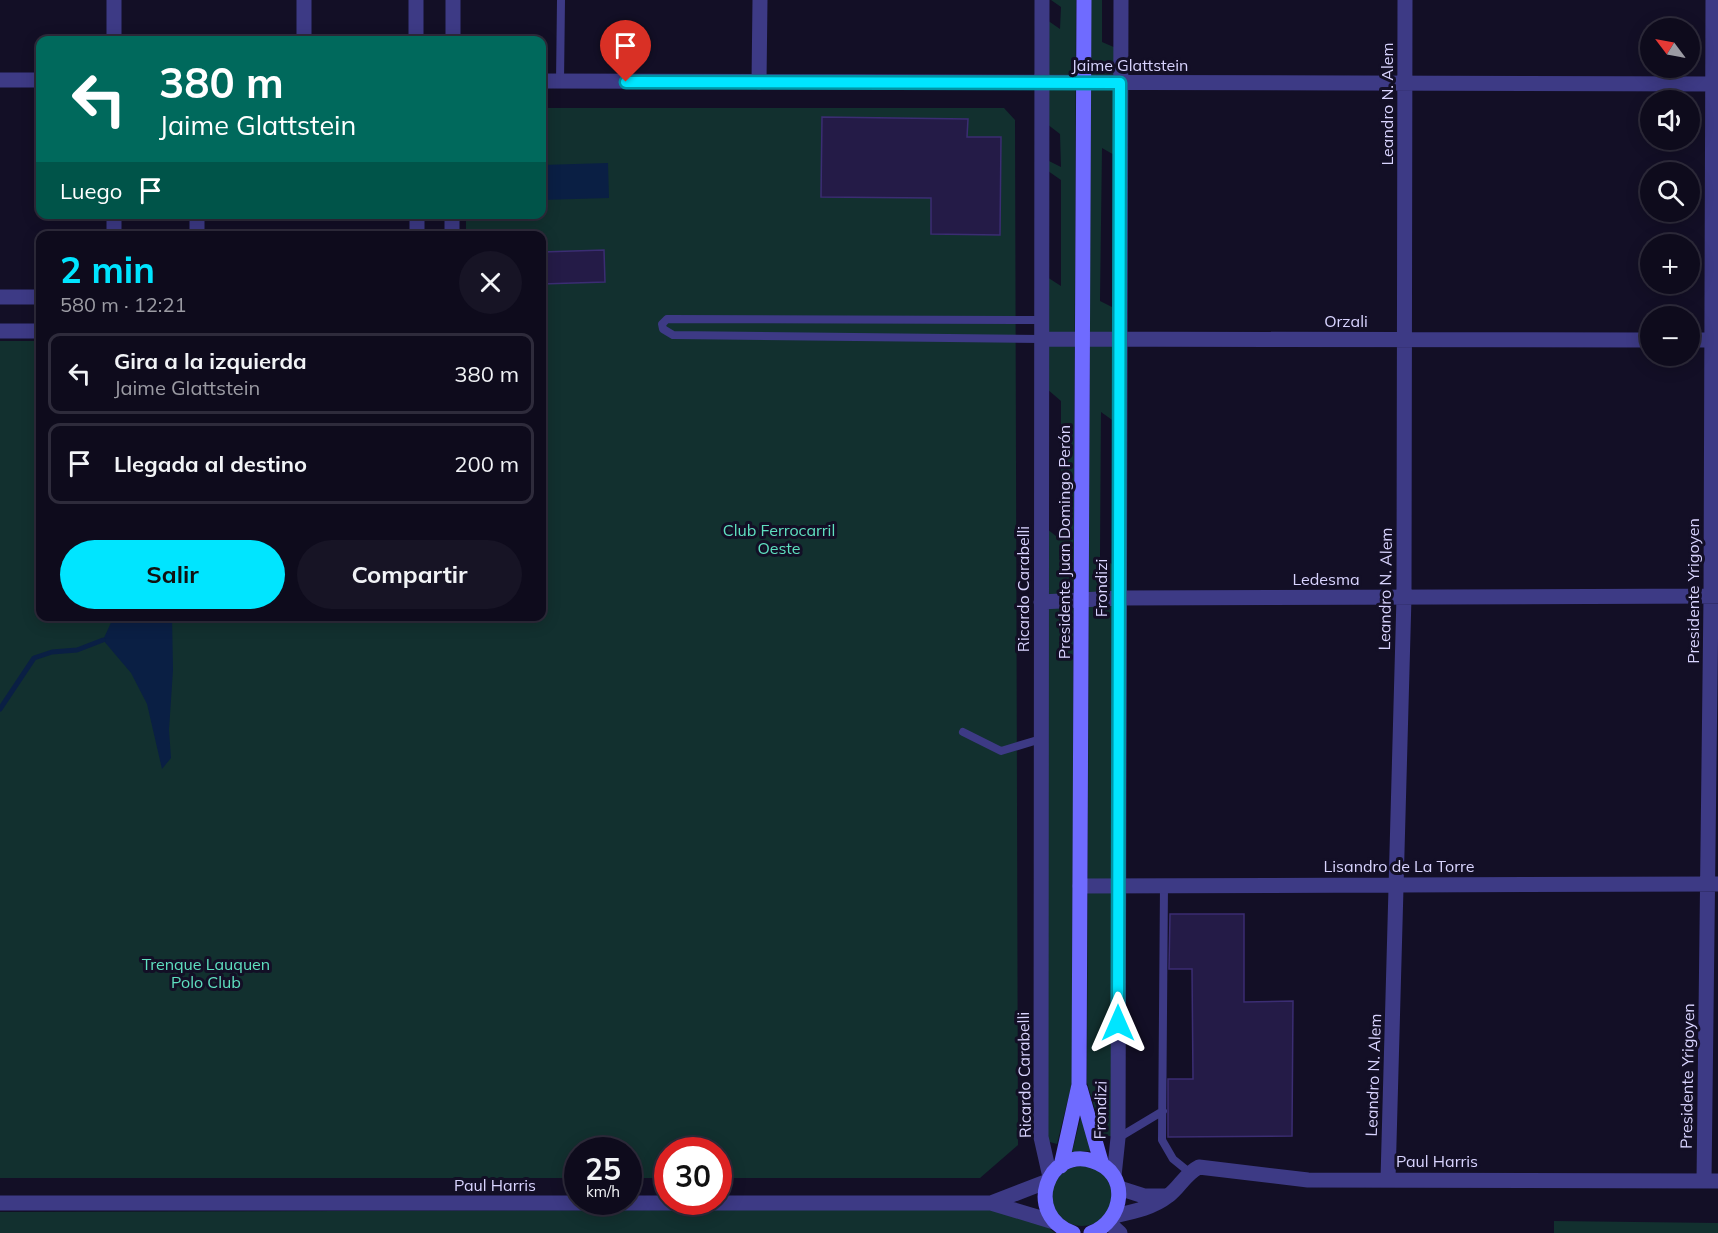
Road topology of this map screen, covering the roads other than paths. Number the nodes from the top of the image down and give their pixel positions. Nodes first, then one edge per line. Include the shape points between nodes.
1 (114, 0) edge
2 (304, 0) edge
3 (416, 0) edge
4 (453, 0) edge
5 (561, 0) edge
6 (760, 0) edge
7 (1042, 0) edge
8 (1084, 0) edge
9 (1121, 0) edge
10 (1405, 0) edge
11 (1713, 0) edge
12 (114, 36) edge
13 (304, 36) edge
14 (416, 36) edge
15 (453, 36) edge
16 (0, 80) edge
17 (36, 80) edge
18 (546, 81) edge
19 (560, 81) junction
20 (759, 82) junction
21 (1042, 83) junction
22 (1084, 83) junction
23 (1120, 83) junction
24 (1405, 84) junction
25 (1715, 84) edge
26 (0, 297) edge
27 (36, 297) edge
28 (1042, 320) junction
29 (0, 331) edge
30 (36, 331) edge
31 (1042, 339) junction
32 (1083, 339) junction
33 (1120, 339) junction
34 (1405, 339) junction
35 (1640, 340) edge
36 (1715, 340) edge
37 (1404, 597) junction
38 (1714, 597) edge
39 (1119, 598) junction
40 (1082, 600) junction
41 (1041, 603) junction
42 (963, 732) dead end
43 (1041, 739) junction
44 (1164, 884) junction
45 (1396, 884) junction
46 (1713, 884) edge
47 (1119, 885) junction
48 (1080, 886) junction
49 (1080, 1085) junction
50 (1163, 1111) junction
51 (1118, 1138) junction
52 (1102, 1164) junction
53 (1190, 1172) junction
54 (1053, 1174) junction
55 (1388, 1179) junction
56 (1711, 1181) edge
57 (1116, 1182) junction
58 (1168, 1197) junction
59 (0, 1203) edge
60 (991, 1203) junction
61 (1106, 1228) edge
62 (1063, 1229) edge

1 - 12 street
2 - 13 street
3 - 14 street
4 - 15 street
5 - 19 lane
6 - 20 street
7 - 21 street, Ricardo Carabelli
8 - 22 main road, Presidente Juan Domingo Perón
9 - 23 street, Frondizi
10 - 24 street, Leandro N. Alem
11 - 25 street, Presidente Yrigoyen
16 - 17 street
18 - 19 street, Jaime Glattstein
19 - 20 street, Jaime Glattstein
20 - 21 street, Jaime Glattstein
21 - 22 street, Jaime Glattstein
21 - 28 street, Ricardo Carabelli
22 - 23 street, Jaime Glattstein
22 - 32 main road, Presidente Juan Domingo Perón
23 - 24 street, Jaime Glattstein
23 - 33 street, Frondizi
24 - 25 street, Jaime Glattstein
24 - 34 street, Leandro N. Alem
25 - 36 street, Presidente Yrigoyen
26 - 27 street
28 - 31 street, Ricardo Carabelli
28 - 31 lane via 667,319 662,324 673,335
29 - 30 street
31 - 32 street, Orzali
31 - 41 street, Ricardo Carabelli
32 - 33 street, Orzali
32 - 40 main road, Presidente Juan Domingo Perón
33 - 34 street, Orzali
33 - 39 street, Frondizi
34 - 35 street, Orzali
34 - 37 street, Leandro N. Alem
36 - 38 street, Presidente Yrigoyen
37 - 38 street, Ledesma
37 - 39 street, Ledesma
37 - 45 street, Leandro N. Alem
38 - 46 street, Presidente Yrigoyen
39 - 40 street, Ledesma
39 - 47 street, Frondizi
40 - 41 street, Ledesma
40 - 48 main road, Presidente Juan Domingo Perón
41 - 43 street, Ricardo Carabelli
42 - 43 lane via 1001,751
43 - 54 street, Ricardo Carabelli via 1041,1137
44 - 45 street, Lisandro de La Torre
44 - 47 street, Lisandro de La Torre
44 - 50 lane
45 - 46 street, Lisandro de La Torre
45 - 55 street, Leandro N. Alem
46 - 56 street, Presidente Yrigoyen
47 - 48 street, Lisandro de La Torre
47 - 51 street, Frondizi
48 - 49 main road, Presidente Juan Domingo Perón
49 - 52 main road, Presidente Juan Domingo Perón
49 - 54 main road, Presidente Juan Domingo Perón
50 - 51 lane
50 - 53 lane via 1162,1140 1173,1160
51 - 57 street, Frondizi
52 - 54 main road via 1081,1159
52 - 57 main road
53 - 55 street, Paul Harris via 1199,1167 1308,1180
53 - 58 street
54 - 60 street, Paul Harris
54 - 62 main road, Presidente Juan Domingo Perón via 1045,1203
55 - 56 street, Paul Harris
57 - 58 street via 1144,1196
57 - 61 main road via 1120,1198
58 - 61 street
59 - 60 street, Paul Harris
60 - 62 street, Paul Harris

